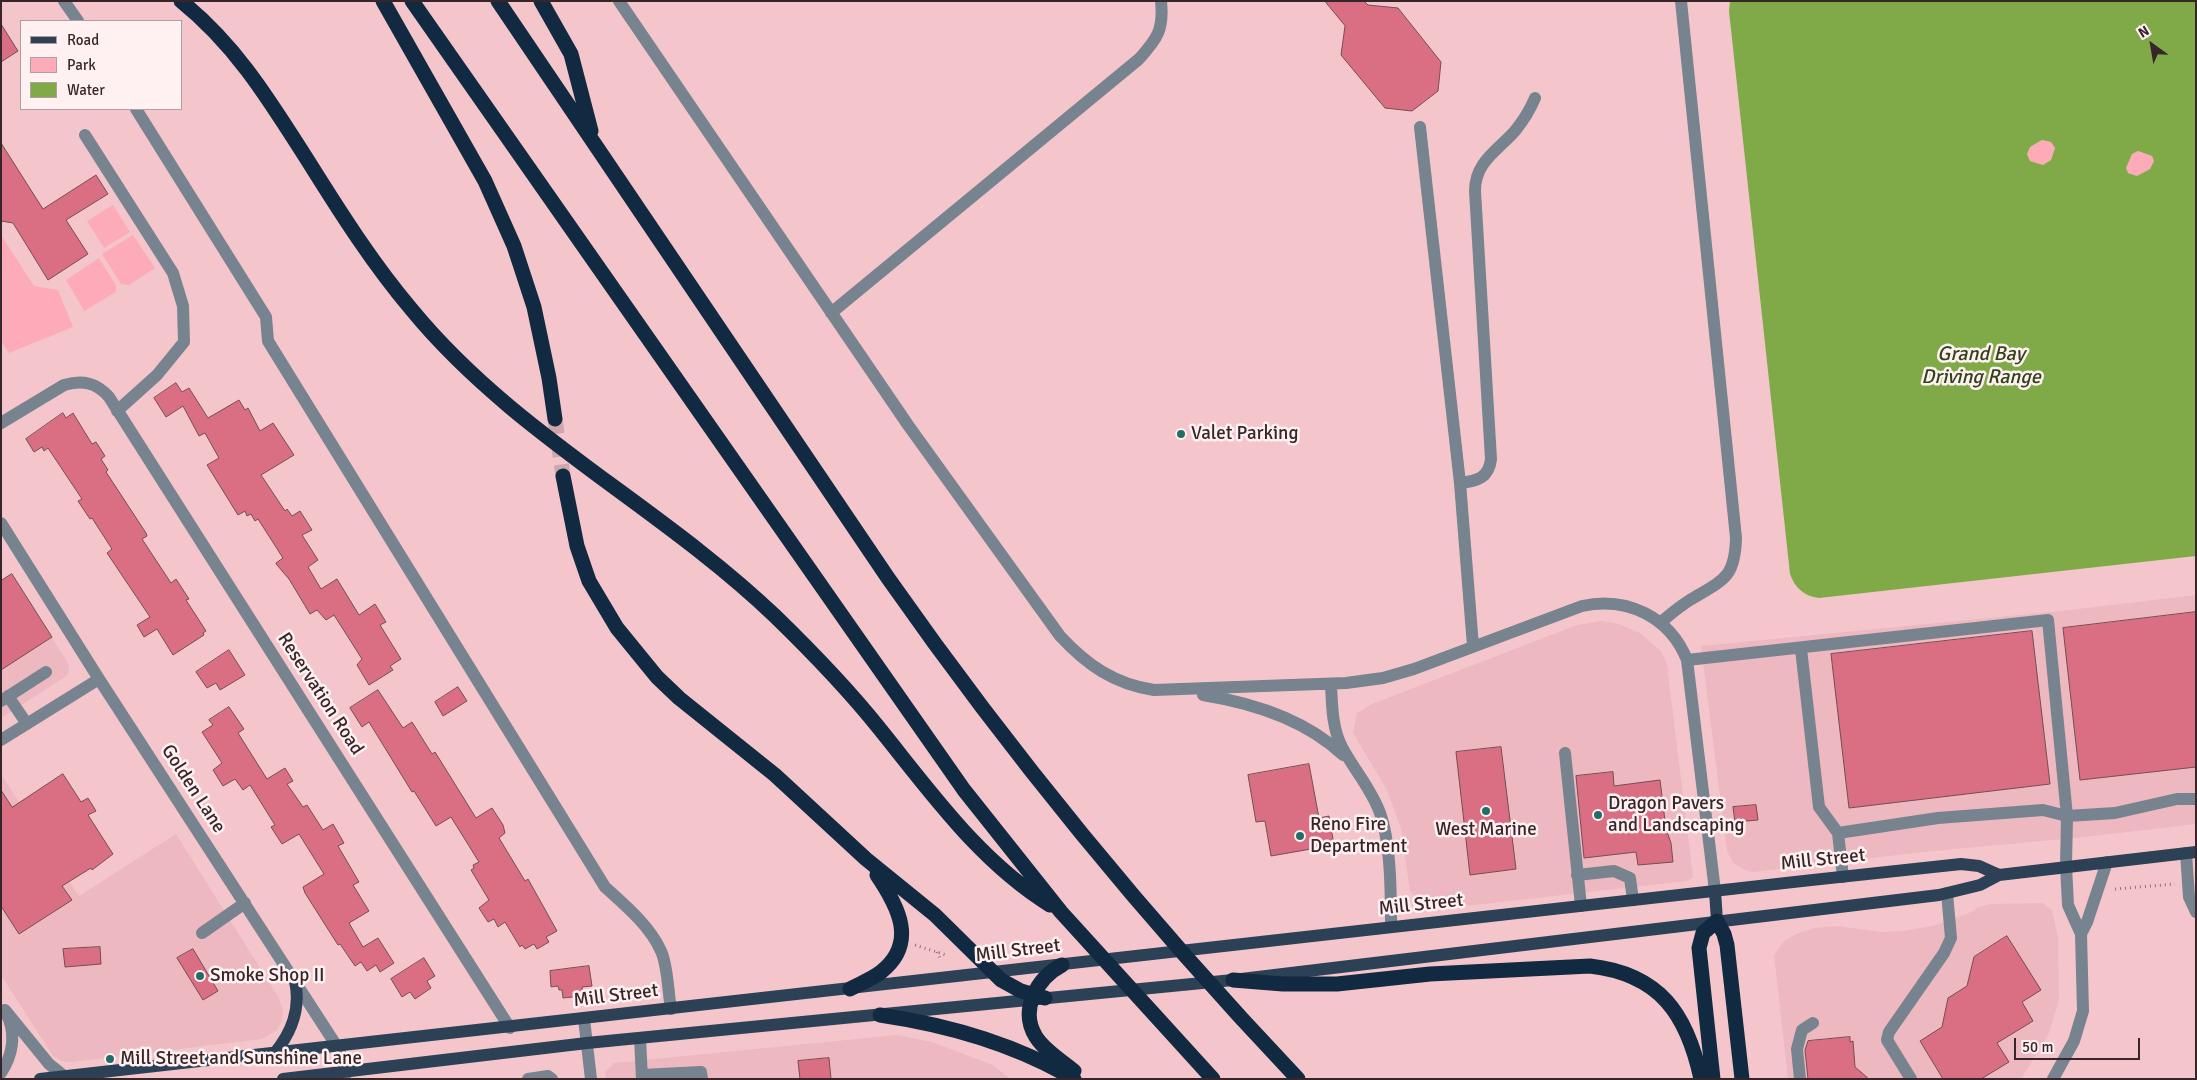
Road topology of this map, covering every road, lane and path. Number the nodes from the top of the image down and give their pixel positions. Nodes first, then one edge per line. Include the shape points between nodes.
1 (64, 1) edge
2 (181, 1) edge
3 (383, 1) edge
4 (412, 1) edge
5 (498, 1) edge
6 (541, 1) edge
7 (619, 1) edge
8 (1160, 1) edge
9 (1681, 1) edge
10 (77, 20) edge
11 (1535, 98) dead end
12 (137, 110) edge
13 (1420, 127) dead end
14 (85, 135) dead end
15 (593, 140) junction
16 (831, 313) junction
17 (117, 411) junction
18 (554, 419) tunnel mouth
19 (1, 424) edge
20 (563, 476) tunnel mouth
21 (1460, 483) junction
22 (1, 523) edge
23 (1661, 622) junction
24 (1473, 646) junction
25 (1801, 649) junction
26 (1687, 660) junction
27 (46, 672) dead end
28 (99, 679) junction
29 (1331, 684) junction
30 (1168, 691) junction
31 (5, 698) edge
32 (27, 724) junction
33 (1, 740) edge
34 (1564, 753) dead end
35 (1361, 774) junction
36 (2196, 799) edge
37 (2067, 816) junction
38 (1838, 833) junction
39 (2191, 852) edge
40 (866, 859) junction
41 (2107, 862) junction
42 (2066, 866) junction
43 (1577, 875) junction
44 (1999, 875) junction
45 (1843, 877) junction
46 (2174, 884) dead end
47 (2115, 889) dead end
48 (1715, 891) junction
49 (1947, 893) junction
50 (1633, 900) junction
51 (245, 903) junction
52 (1581, 906) junction
53 (2196, 912) edge
54 (1063, 914) junction
55 (1717, 921) junction
56 (1391, 927) junction
57 (202, 933) dead end
58 (2081, 934) junction
59 (910, 943) dead end
60 (936, 952) junction
61 (946, 955) dead end
62 (941, 961) dead end
63 (1062, 965) junction
64 (992, 973) junction
65 (1233, 980) junction
66 (295, 981) junction
67 (850, 988) junction
68 (1036, 997) junction
69 (3, 1007) edge
70 (671, 1009) junction
71 (880, 1015) junction
72 (584, 1019) junction
73 (1813, 1023) dead end
74 (510, 1028) junction
75 (640, 1038) junction
76 (587, 1043) junction
77 (338, 1048) junction
78 (274, 1054) junction
79 (1, 1072) edge
80 (345, 1075) edge
81 (64, 1076) junction
82 (642, 1077) edge
83 (40, 1079) edge
84 (283, 1079) edge
85 (528, 1079) edge
86 (552, 1079) edge
87 (591, 1079) edge
88 (702, 1079) edge
89 (1074, 1079) edge
90 (1083, 1079) edge
91 (1213, 1079) edge
92 (1298, 1079) edge
93 (1701, 1079) edge
94 (1713, 1079) edge
95 (1742, 1079) edge
96 (1800, 1079) edge
97 (1911, 1079) edge
98 (2053, 1079) edge

1 - 10 street
2 - 54 highway via 216,32 256,79 366,251 442,344 523,419 680,536 753,596 800,641 876,724 916,776 978,846 1030,892
3 - 18 highway via 485,181 511,238 534,307
4 - 54 highway via 964,790
5 - 15 highway
6 - 15 highway via 571,54
7 - 16 street
8 - 16 street via 1161,24 1156,41 1139,59
9 - 23 street via 1736,538 1733,563 1725,578
11 - 21 street via 1516,129 1486,159 1476,176 1474,191 1491,459 1483,477
12 - 70 street via 266,317 268,341 273,350 605,887 650,933 662,952
13 - 21 street
14 - 17 street via 173,273 183,306 184,342 158,375
15 - 92 highway via 918,621 1019,755 1132,894
16 - 30 street via 939,469 1070,647 1113,679 1140,688
17 - 19 street, Reservation Road via 105,393 94,384 74,382
17 - 74 street, Reservation Road
20 - 40 highway via 577,546 589,581 606,613 636,653 679,698 775,775
21 - 24 street
22 - 28 street, Golden Lane
23 - 24 street via 1633,607 1594,603
23 - 26 street via 1678,641
24 - 29 street via 1398,674
25 - 26 street
25 - 37 street via 2048,620
25 - 38 street via 1819,807
26 - 48 street
27 - 31 street
28 - 32 street
28 - 51 street, Golden Lane
29 - 30 street
29 - 35 street via 1338,737
30 - 35 street via 1240,702 1291,721 1324,739
31 - 32 street
32 - 33 street
34 - 43 street
35 - 56 street via 1385,829
36 - 37 street via 2177,799 2115,813
37 - 38 street via 2043,810 1938,818
37 - 42 street
38 - 45 street
39 - 41 main road, Mill Street
39 - 53 street via 2189,897
40 - 64 highway via 935,915
40 - 67 highway via 896,905 902,933 898,951 889,965
41 - 42 main road, Mill Street
41 - 58 street
42 - 44 main road, Mill Street
42 - 58 street via 2068,905
43 - 50 street via 1614,871 1630,878
43 - 52 street
44 - 45 main road, Mill Street via 1979,866 1961,864
44 - 49 main road, Mill Street via 1980,885
45 - 48 main road, Mill Street
46 - 47 path
48 - 50 main road, Mill Street
48 - 55 main road
49 - 55 main road, Mill Street
49 - 97 street via 1951,938 1889,1032 1887,1040
50 - 52 main road, Mill Street
51 - 57 street
51 - 66 street, Golden Lane
52 - 56 main road, Mill Street
54 - 91 highway
55 - 65 main road, Mill Street
55 - 94 highway via 1703,933 1699,948
55 - 95 highway via 1727,945
56 - 63 main road, Mill Street
58 - 98 street via 2084,1012 2074,1041
59 - 60 path
60 - 61 path
60 - 62 path
63 - 64 main road, Mill Street
63 - 68 highway via 1044,977
64 - 67 main road, Mill Street
64 - 68 highway
65 - 68 main road, Mill Street
65 - 93 highway via 1308,985 1462,972 1590,966 1620,971 1647,984 1670,1002 1693,1046
66 - 77 street, Golden Lane
66 - 78 main road via 298,1002 294,1023
67 - 70 main road, Mill Street
68 - 71 main road, Mill Street
68 - 90 highway via 1031,1022 1037,1037
69 - 79 street via 12,1030 12,1040 11,1053
69 - 81 street via 49,1064
70 - 72 main road, Mill Street
71 - 75 main road, Mill Street
71 - 89 highway via 935,1024 973,1035
72 - 74 main road, Mill Street
72 - 76 street
73 - 96 street via 1802,1030 1797,1049
74 - 77 main road, Mill Street
75 - 76 main road, Mill Street
75 - 82 street
76 - 80 main road, Mill Street
76 - 87 street
77 - 78 main road, Mill Street
77 - 80 street, Golden Lane
78 - 81 main road, Mill Street
80 - 84 main road, Mill Street
81 - 83 main road, Mill Street
82 - 88 street via 701,1072
85 - 86 street via 548,1076

